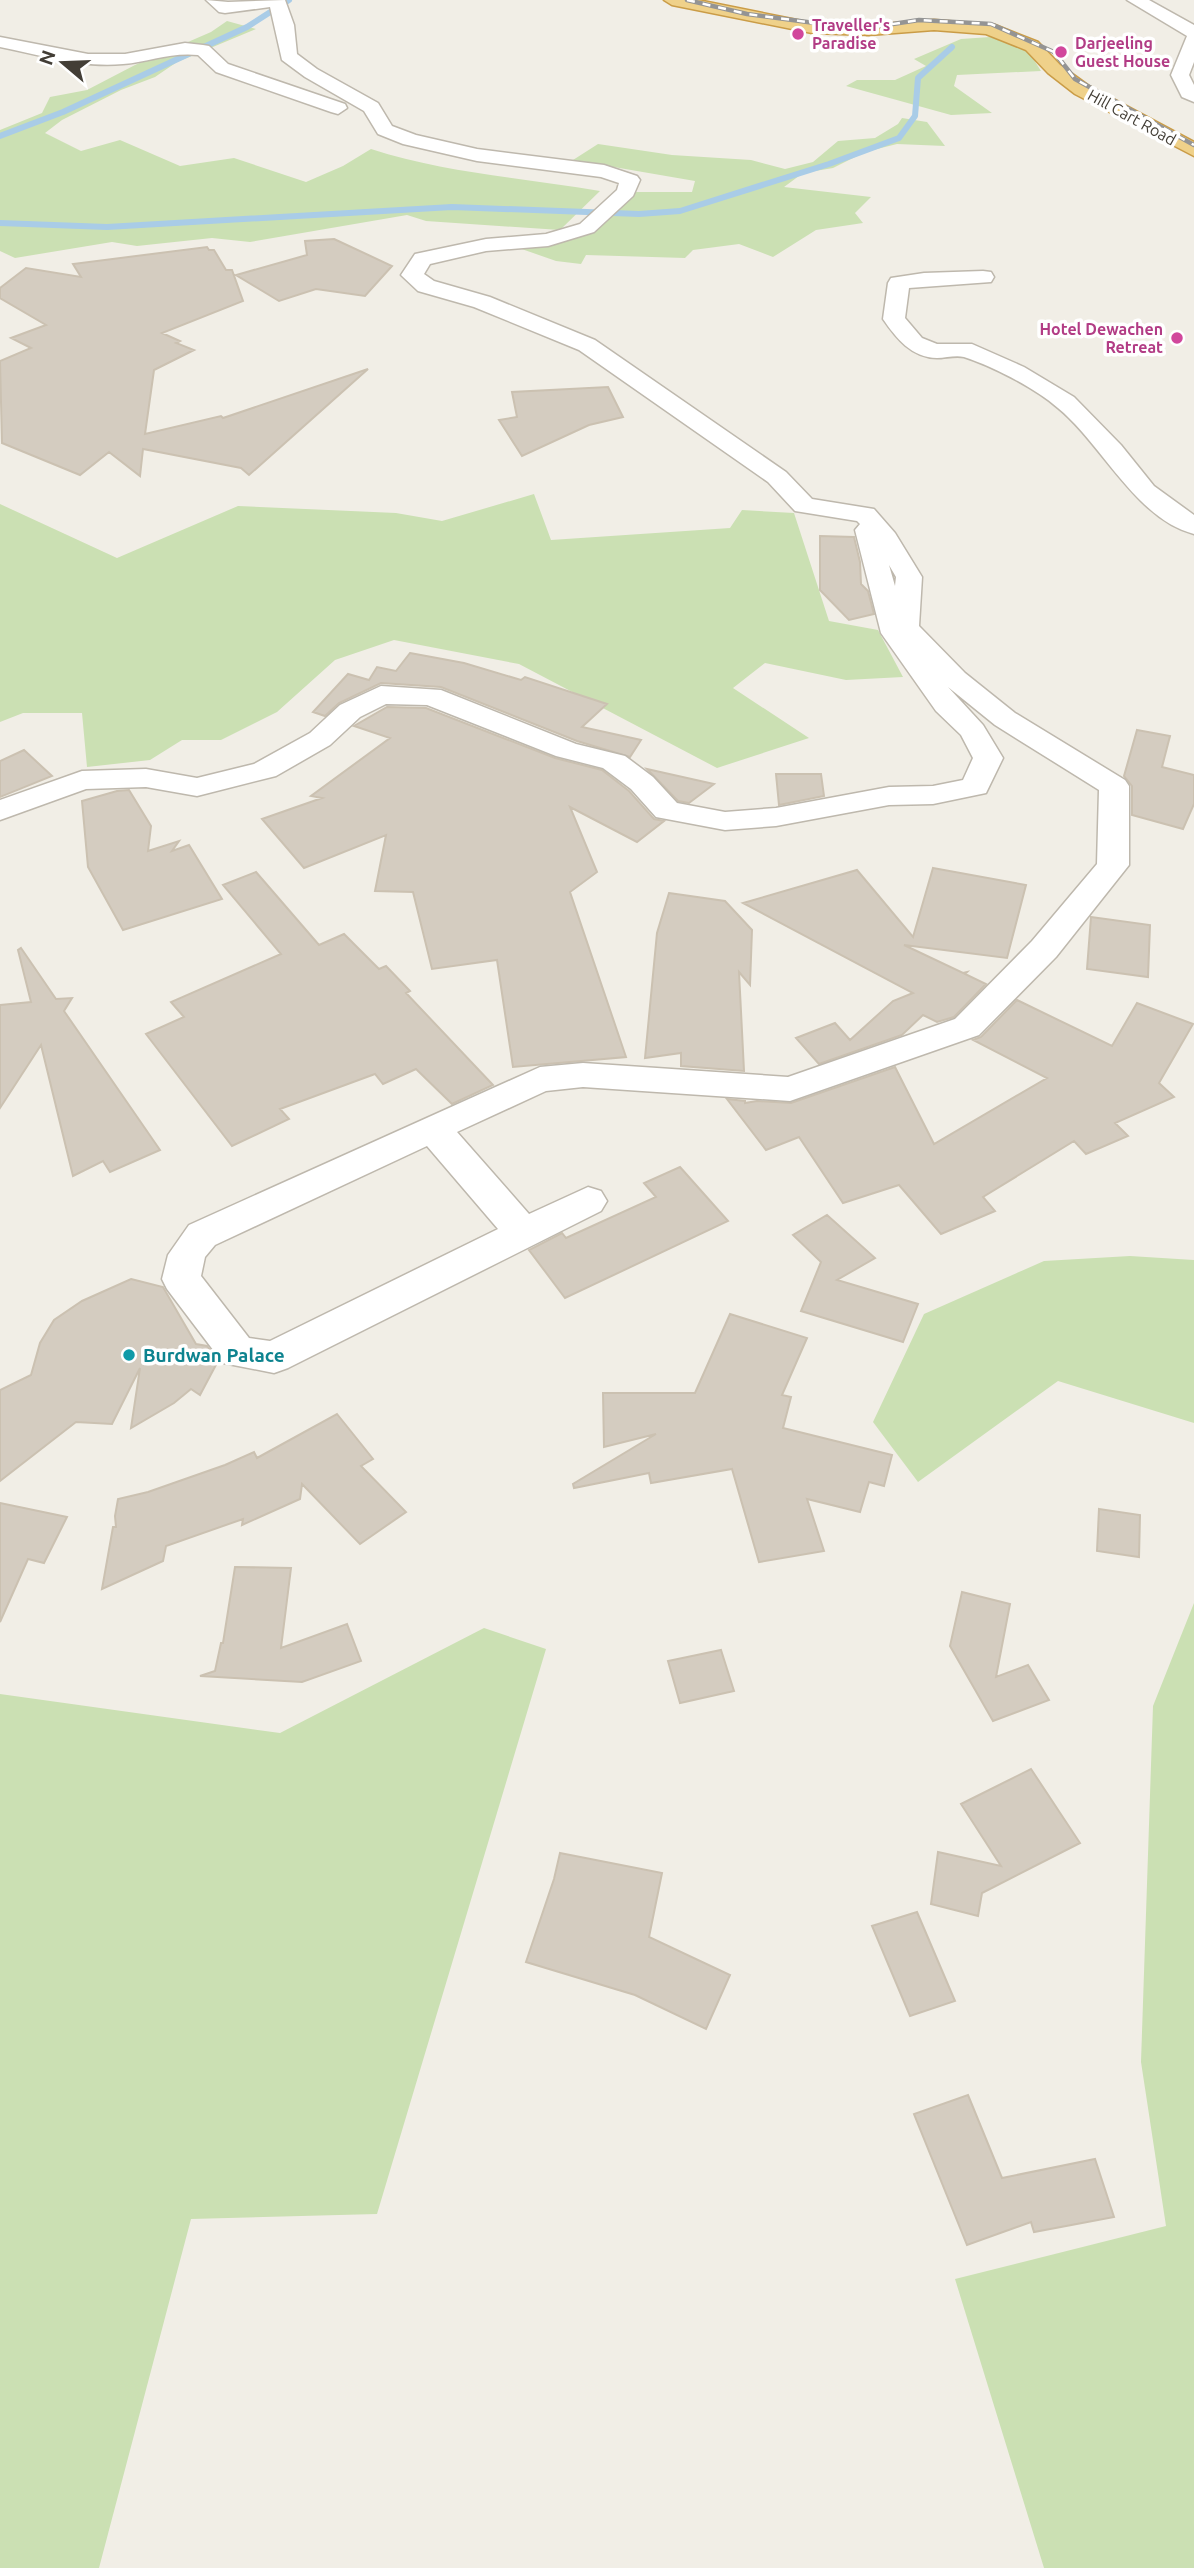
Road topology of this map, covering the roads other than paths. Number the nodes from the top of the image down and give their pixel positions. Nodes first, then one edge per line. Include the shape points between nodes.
1 (214, 0) edge
2 (672, 0) edge
3 (1135, 0) edge
4 (277, 1) edge
5 (1194, 33) edge
6 (1194, 38) edge
7 (0, 42) edge
8 (1194, 96) edge
9 (385, 130) junction
10 (1194, 150) edge
11 (983, 277) dead end
12 (865, 514) junction
13 (1194, 526) edge
14 (0, 811) edge
15 (433, 1129) junction
16 (588, 1201) dead end
17 (524, 1233) junction

1 - 4 street via 225,8
2 - 10 highway, Hill Cart Road via 812,28 934,25 989,29 1032,47 1082,90
3 - 5 street
4 - 9 street via 288,56 371,107
6 - 8 street via 1180,75
7 - 9 street via 88,59 194,49 222,68 319,100
9 - 12 street via 477,155 604,171 630,180 626,192 587,228 548,240 486,244 423,259 412,275 426,286 482,302 587,345 777,478 804,506
11 - 13 street via 899,283 894,319 914,343 934,351 964,349 1016,372 1066,402 1145,491
12 - 14 street via 895,633 946,705 973,731 988,758 975,787 725,821 667,810 614,762 566,751 431,696 382,695 350,711 320,739 265,770 197,788 146,778 82,780
12 - 15 street via 909,578 905,628 955,679 1005,719 1114,786 1114,864 1044,948 967,1027 790,1089 583,1076 540,1079
15 - 17 street
15 - 17 street via 202,1235 189,1248 181,1279 229,1343 237,1352 274,1357
16 - 17 street

